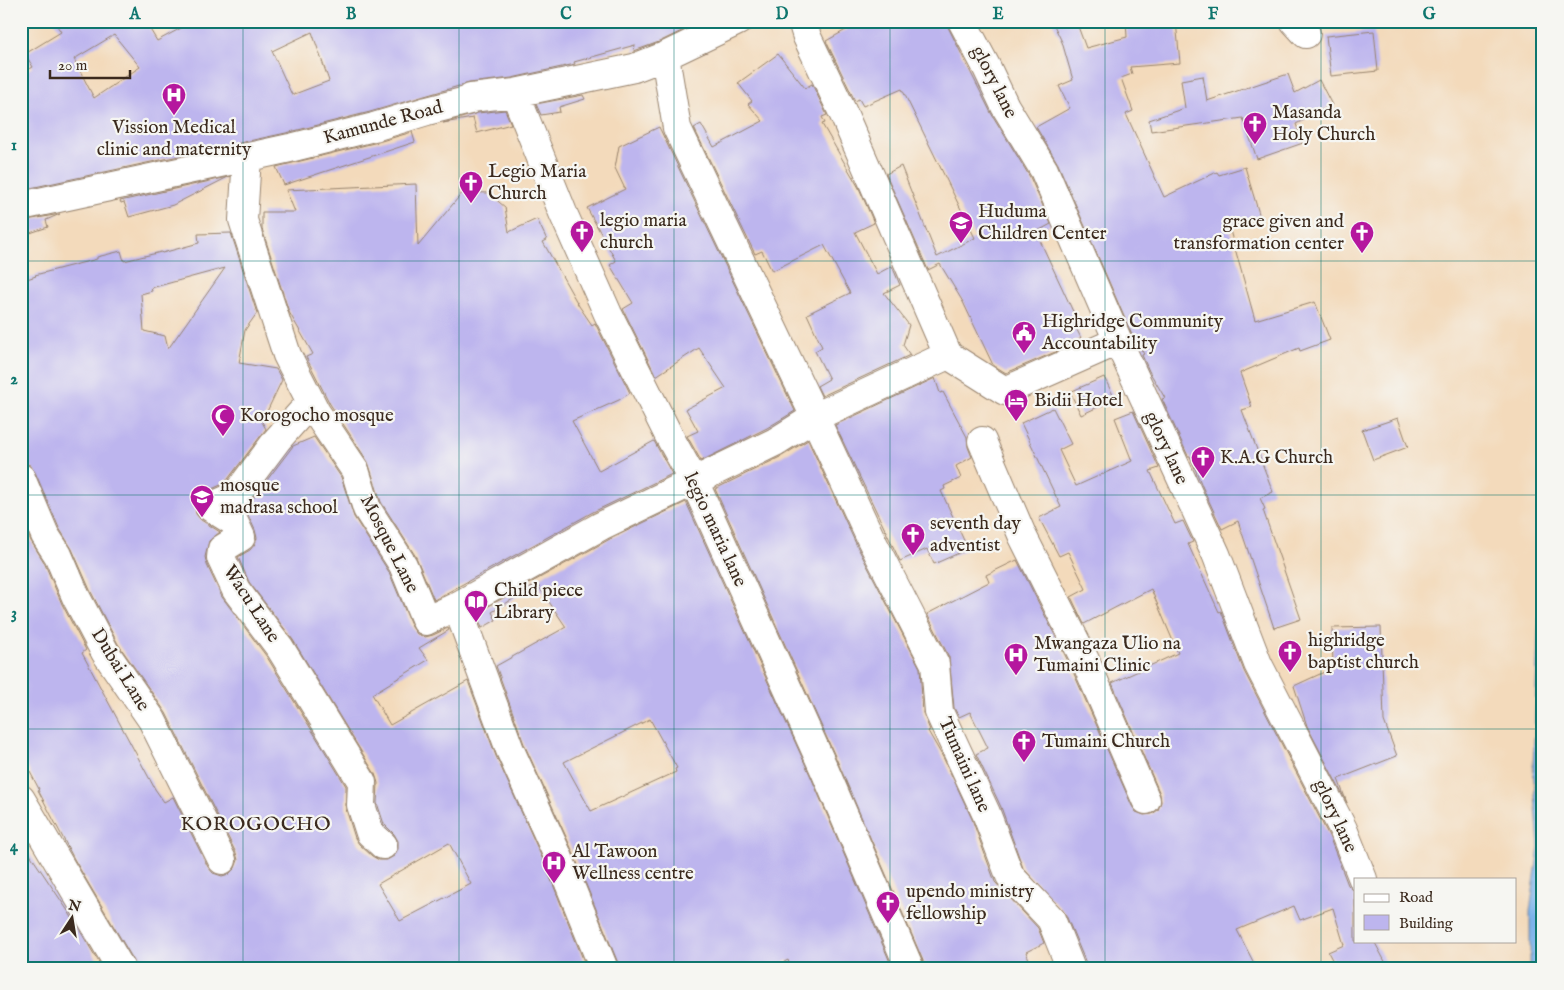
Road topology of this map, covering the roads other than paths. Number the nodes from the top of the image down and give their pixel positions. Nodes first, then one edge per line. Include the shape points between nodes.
1 (738, 21) edge
2 (802, 21) edge
3 (962, 21) edge
4 (665, 56) junction
5 (516, 93) junction
6 (247, 157) junction
7 (21, 206) edge
8 (1118, 341) junction
9 (948, 355) junction
10 (316, 412) junction
11 (814, 417) junction
12 (982, 442) dead end
13 (21, 478) edge
14 (694, 481) junction
15 (457, 606) junction
16 (21, 799) edge
17 (1146, 800) dead end
18 (383, 845) dead end
19 (222, 860) dead end
20 (1363, 878) edge
21 (121, 969) edge
22 (604, 969) edge
23 (910, 969) edge
24 (1071, 969) edge

1 - 4 street, Kamunde Road
2 - 9 street
3 - 8 street, glory lane via 1005,106 1044,170
4 - 5 street, Kamunde Road via 634,68
4 - 11 street, Tumaini lane via 677,128
5 - 6 street, Kamunde Road via 472,98 374,127
5 - 14 street, legio maria lane via 608,314
6 - 7 street, Kamunde Road
6 - 10 street, Mosque Lane via 243,220 287,355
8 - 9 street via 1006,391
8 - 20 street, glory lane via 1216,554 1258,664 1343,829
9 - 11 street
10 - 15 street, Mosque Lane via 355,470 367,510 403,565 426,621
10 - 18 street, Wacu Lane via 300,414 276,440 235,496 210,507 234,522 241,537 222,549 221,558 226,571 236,590 285,656 362,782 361,805 370,833
11 - 14 street via 775,442
11 - 24 street, Tumaini lane via 935,664 939,712 986,813 1010,876 1051,919
12 - 17 street via 1023,537 1086,660
13 - 19 street, Dubai Lane via 76,597 105,652 152,720
14 - 15 street via 602,526
14 - 23 street, legio maria lane
15 - 22 street via 510,750
16 - 21 street

